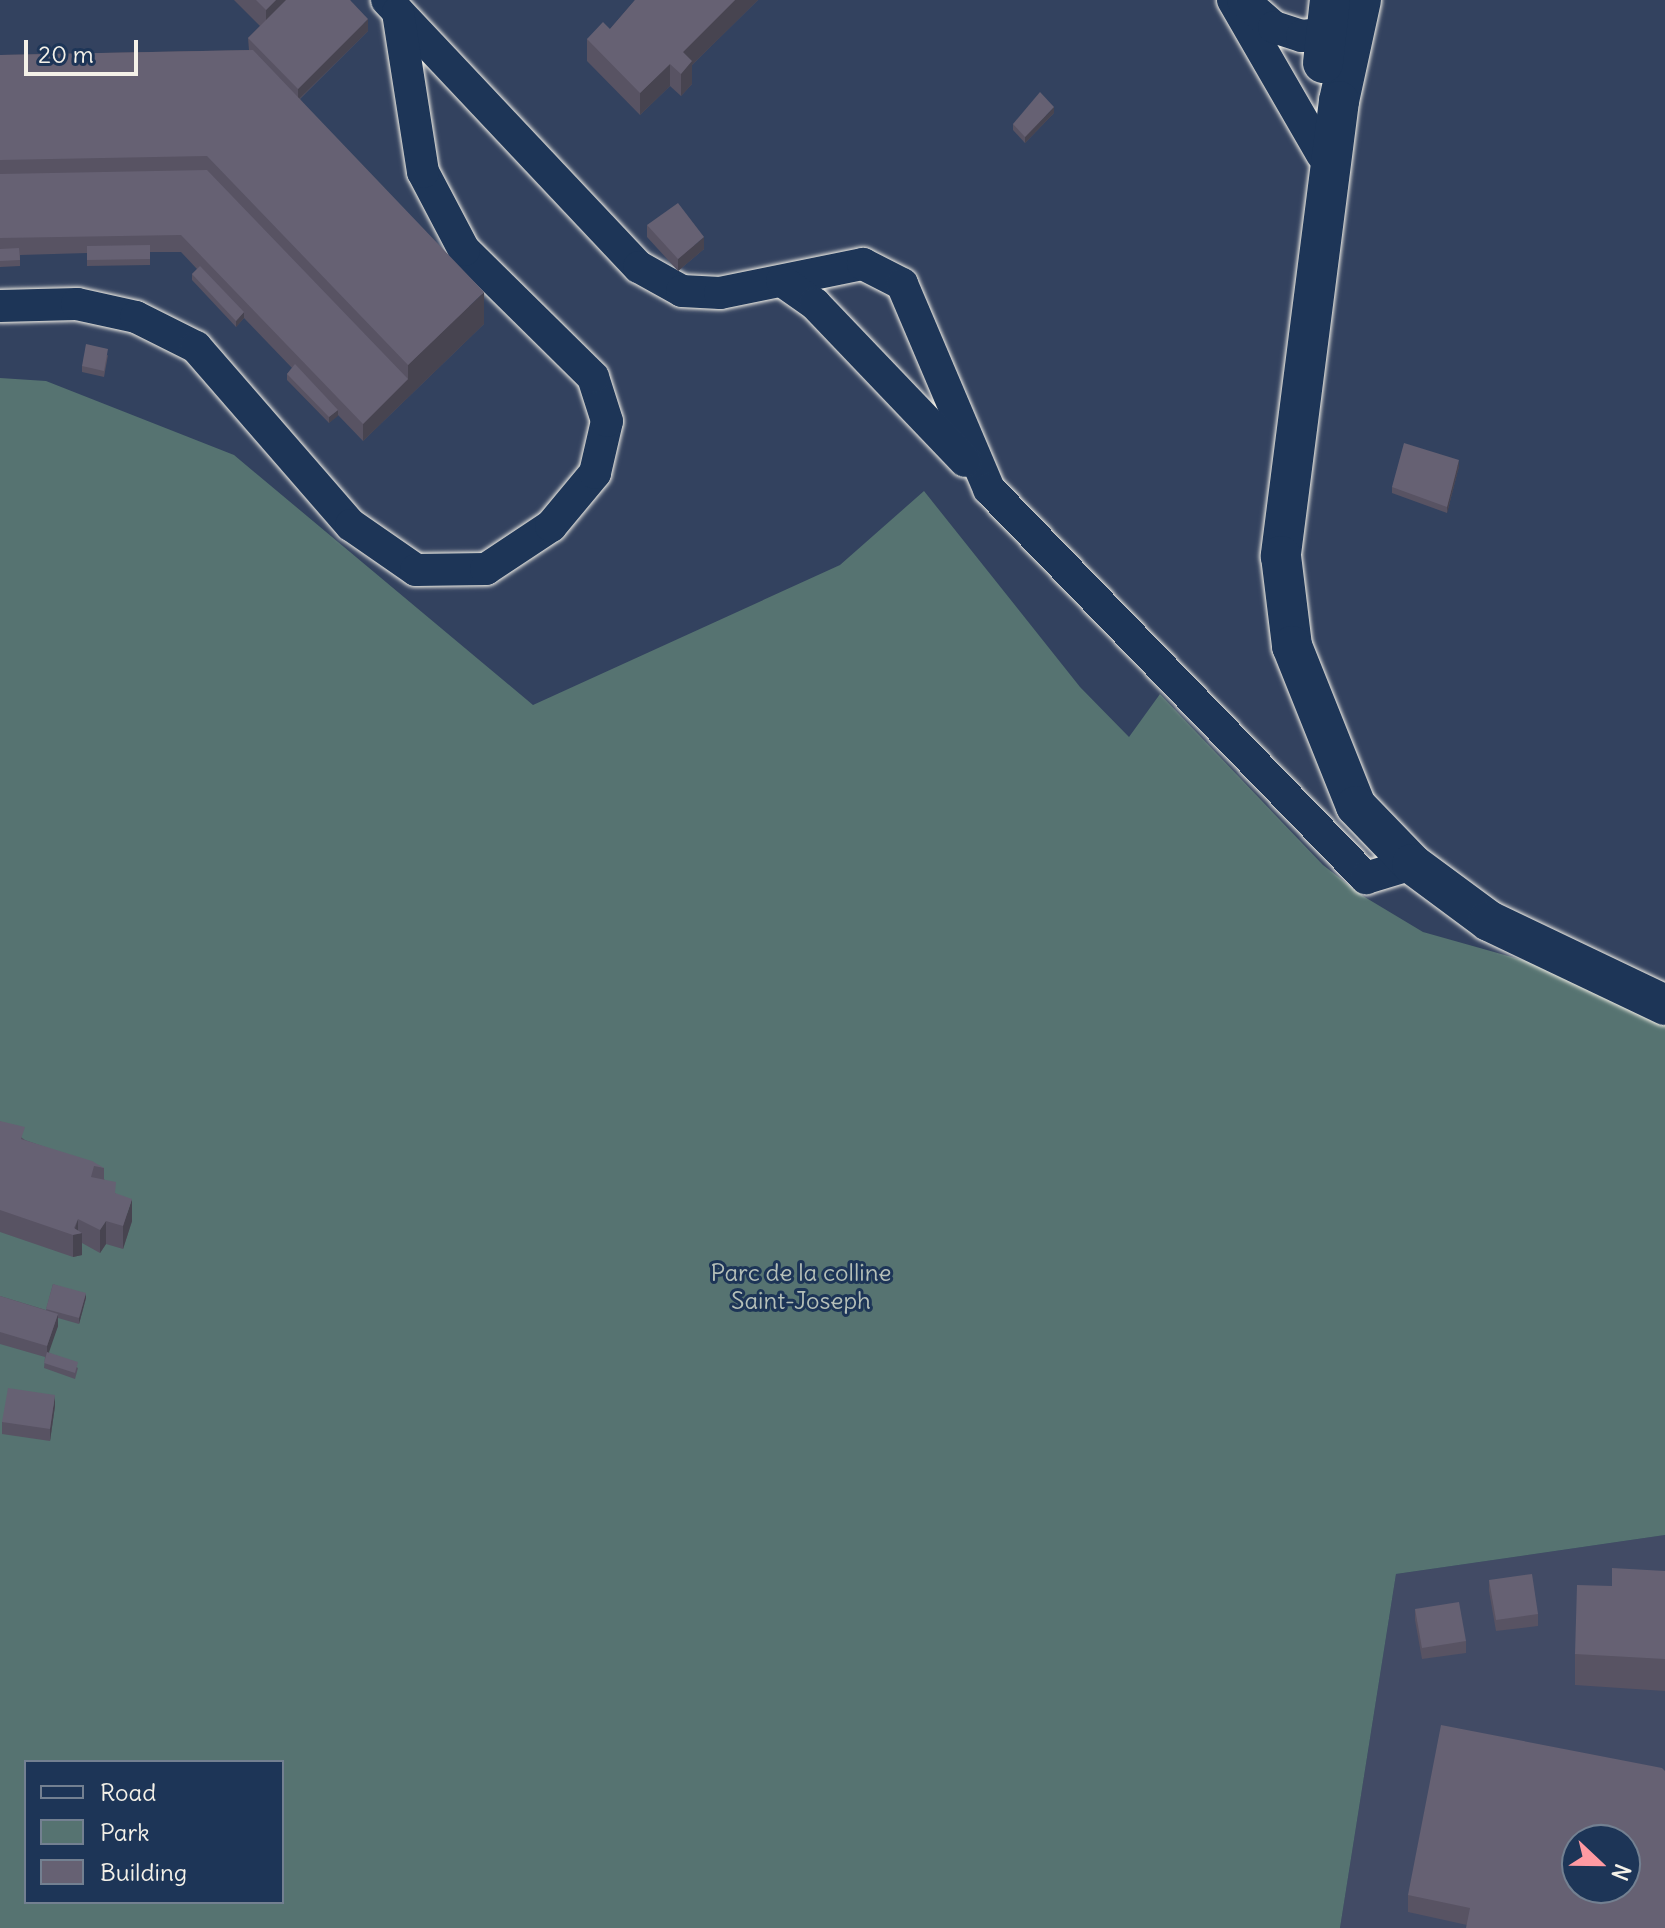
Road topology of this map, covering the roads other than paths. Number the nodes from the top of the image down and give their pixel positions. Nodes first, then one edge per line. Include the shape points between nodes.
1 (1233, 0) edge
2 (1243, 0) edge
3 (392, 6) edge
4 (1341, 16) edge
5 (1322, 154) junction
6 (1325, 201) junction
7 (782, 281) junction
8 (0, 306) edge
9 (984, 481) junction
10 (1412, 864) junction
11 (1665, 1005) edge

1 - 5 street
2 - 4 street via 1274,27
3 - 7 street via 639,267 682,291 720,293
3 - 8 street via 423,172 464,250 593,377 607,421 595,473 551,526 486,569 416,570 351,525 196,347 136,317 77,304
4 - 5 street
4 - 6 street
5 - 6 street
6 - 10 street via 1281,556 1290,631 1319,726 1356,806
7 - 9 street via 815,304
7 - 9 street via 863,264 902,284
9 - 10 street via 1366,878
10 - 11 street via 1489,921

